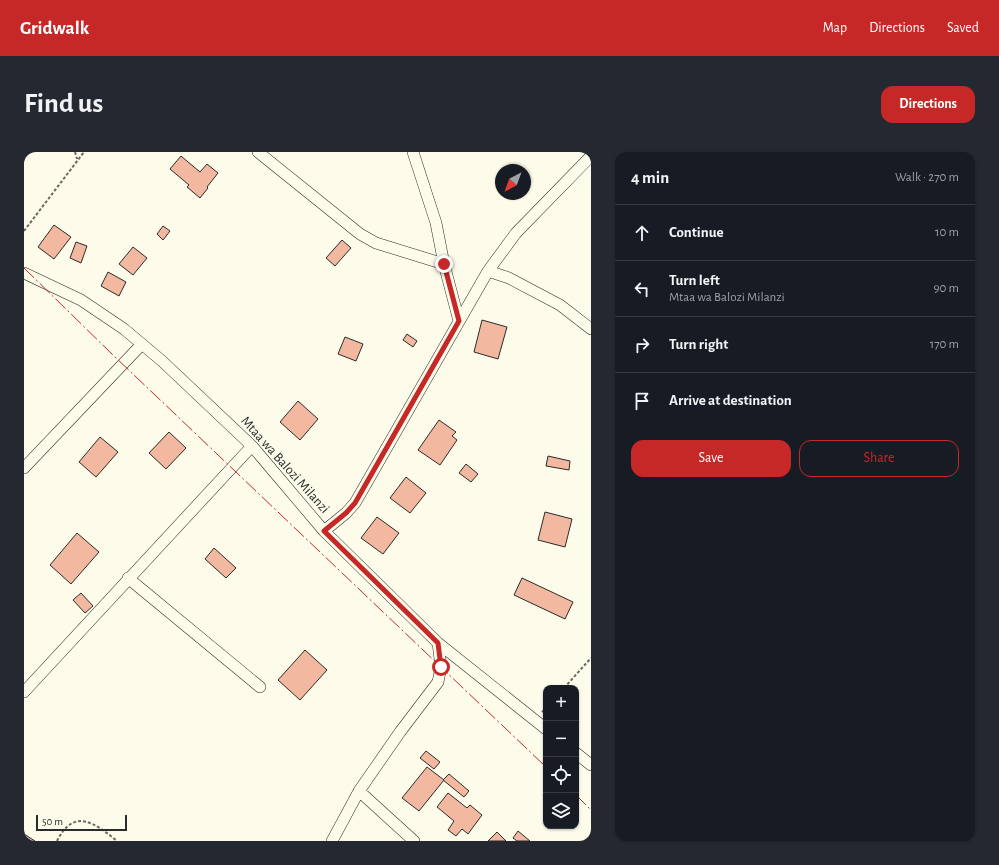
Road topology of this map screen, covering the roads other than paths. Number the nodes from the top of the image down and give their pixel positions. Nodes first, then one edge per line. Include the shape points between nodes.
1 (258, 152) edge
2 (413, 152) edge
3 (591, 156) edge
4 (444, 264) junction
5 (488, 271) junction
6 (24, 273) edge
7 (459, 321) junction
8 (591, 329) edge
9 (142, 344) junction
10 (252, 446) junction
11 (24, 468) edge
12 (324, 531) junction
13 (128, 578) junction
14 (438, 643) junction
15 (260, 687) dead end
16 (24, 692) edge
17 (543, 727) edge
18 (579, 755) edge
19 (591, 765) edge
20 (359, 791) junction
21 (332, 841) edge
22 (414, 841) edge

1 - 4 street via 360,234 376,243
2 - 4 street via 436,223
3 - 5 street via 516,233
4 - 7 street
5 - 7 street
5 - 8 street via 509,278 560,305
6 - 9 street, Mtaa wa Balozi Milanzi via 81,300
7 - 12 street via 355,503
9 - 10 street, Mtaa wa Balozi Milanzi
9 - 11 street
10 - 12 street, Mtaa wa Balozi Milanzi
10 - 13 street
12 - 14 street, Mtaa wa Balozi Milanzi
13 - 15 street
13 - 16 street
14 - 17 street, Mtaa wa Balozi Milanzi
14 - 20 street via 441,667 438,682
18 - 19 street
20 - 21 street
20 - 22 street

